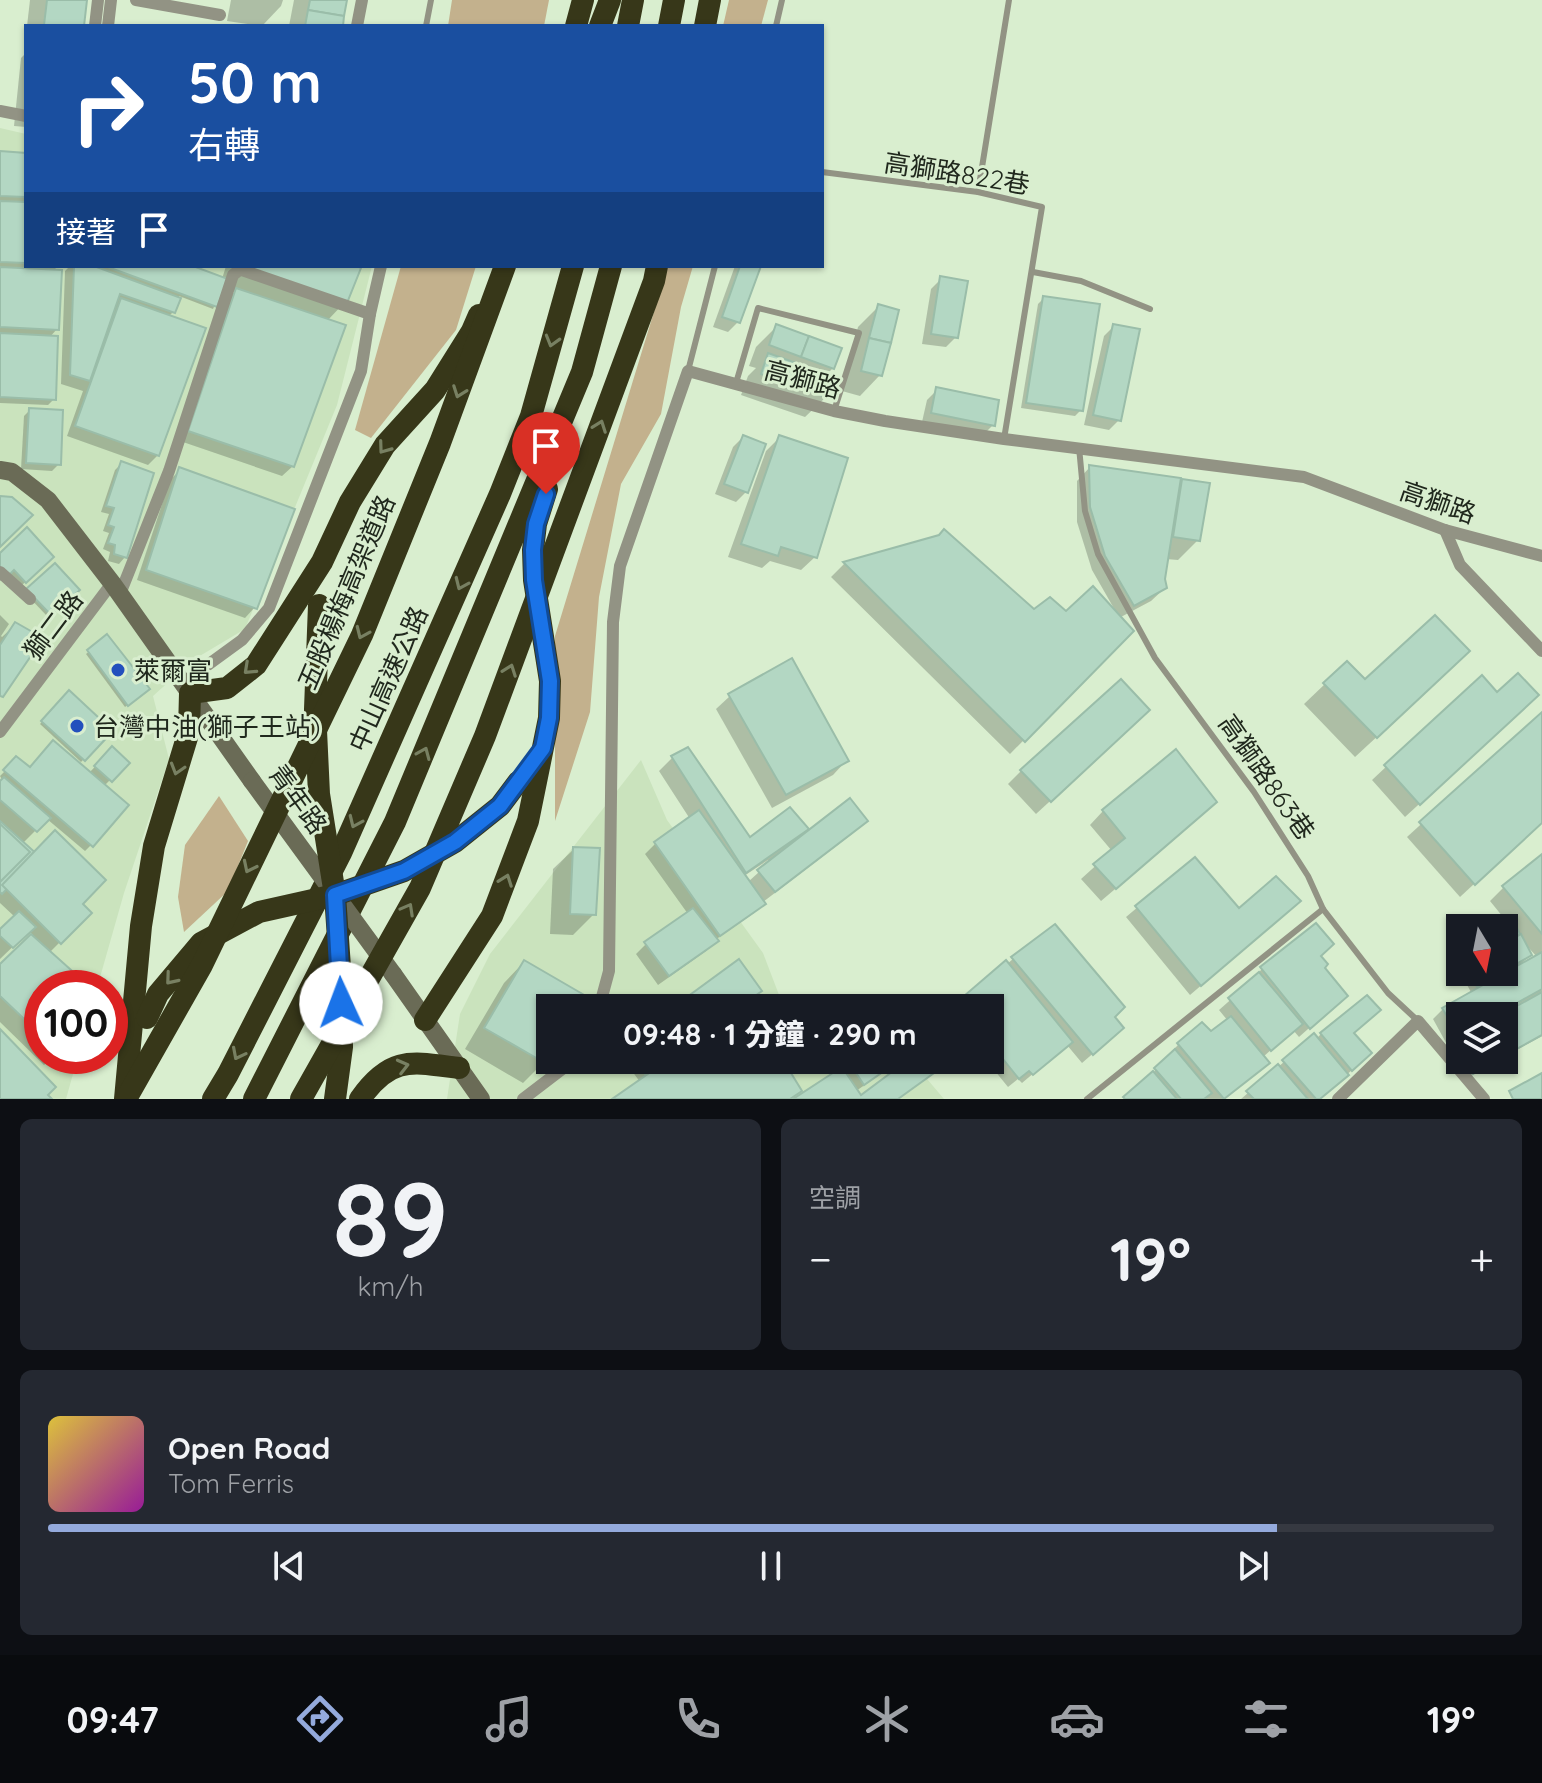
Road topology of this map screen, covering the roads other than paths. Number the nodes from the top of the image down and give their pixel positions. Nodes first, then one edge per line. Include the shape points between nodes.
1 (98, 0) edge
2 (111, 0) edge
3 (136, 0) edge
4 (362, 0) edge
5 (431, 0) edge
6 (583, 0) edge
7 (610, 0) edge
8 (633, 0) edge
9 (674, 0) edge
10 (710, 0) edge
11 (782, 0) edge
12 (1009, 0) edge
13 (220, 15) dead end
14 (95, 24) edge
15 (108, 24) edge
16 (357, 24) edge
17 (426, 24) edge
18 (577, 24) edge
19 (601, 24) edge
20 (628, 24) edge
21 (669, 24) edge
22 (705, 24) edge
23 (776, 24) edge
24 (0, 111) edge
25 (24, 116) edge
26 (824, 172) edge
27 (978, 192) junction
28 (381, 268) edge
29 (502, 268) edge
30 (502, 268) edge
31 (572, 268) edge
32 (610, 268) edge
33 (657, 268) edge
34 (714, 268) edge
35 (1033, 272) junction
36 (1150, 309) dead end
37 (370, 314) junction
38 (688, 371) junction
39 (582, 372) junction
40 (736, 383) junction
41 (834, 411) junction
42 (1004, 439) junction
43 (1079, 447) junction
44 (0, 470) edge
45 (1445, 530) junction
46 (1542, 556) edge
47 (322, 562) junction
48 (0, 572) edge
49 (116, 589) junction
50 (30, 599) dead end
51 (1542, 651) edge
52 (186, 688) junction
53 (0, 732) edge
54 (543, 748) junction
55 (335, 895) junction
56 (1323, 909) junction
57 (603, 994) edge
58 (425, 1020) junction
59 (1418, 1021) junction
60 (129, 1058) junction
61 (459, 1068) junction
62 (556, 1074) edge
63 (126, 1099) edge
64 (213, 1099) edge
65 (254, 1099) edge
66 (301, 1099) edge
67 (335, 1099) edge
68 (360, 1099) edge
69 (481, 1099) edge
70 (523, 1099) edge
71 (1087, 1099) edge
72 (1338, 1099) edge
73 (1484, 1099) edge

1 - 14 street
2 - 15 street
3 - 13 street
4 - 16 street
5 - 17 lane
6 - 18 highway
7 - 19 highway
8 - 20 highway
9 - 21 highway
10 - 22 highway
11 - 23 lane
12 - 27 lane
24 - 25 street
26 - 27 lane, 高獅路822巷
27 - 35 lane, 高獅路822巷 via 1042,207
28 - 37 street
29 -> 47 highway via 472,331 435,390 385,445 350,502
30 -> 63 highway, 五股楊梅高架道路, bridge via 440,443 362,635 202,965
31 -> 64 highway, 中山高速公路 via 531,416 500,494 341,853
32 - 39 highway
66 -> 33 highway, bridge via 420,888 479,750
34 - 38 lane
35 - 36 lane via 1081,281
35 - 42 lane, 高獅路822巷
37 - 49 street, 獅二路 via 242,270 233,275 169,471
37 - 52 street via 361,371 269,608 242,640
38 - 40 street, 高獅路
38 - 57 street via 620,566 613,622 609,971
39 - 54 highway via 536,524 533,550 550,681
65 -> 39 highway via 395,822
40 - 41 street, 高獅路
40 - 41 lane via 758,308 859,333
41 - 42 street, 高獅路
42 - 43 street, 高獅路
43 - 45 street, 高獅路 via 1304,477
43 - 56 lane, 高獅路863巷 via 1085,511 1098,554 1155,658 1254,792
44 - 49 street, 青年路 via 12,472 48,500
45 - 46 street, 高獅路
45 - 51 street via 1460,565
47 -> 52 highway via 256,665 227,688
47 - 55 highway, bridge via 315,709 319,794
48 - 50 street
49 - 52 street, 青年路
49 - 53 street, 獅二路
52 - 55 street, 青年路, bridge
52 -> 60 highway via 189,731 154,846
54 - 55 highway, bridge via 500,806 455,842 404,871
58 -> 54 highway via 492,916 528,821
55 - 58 street, 青年路, bridge
55 -> 60 highway, bridge via 259,912 201,943 158,994
55 - 67 highway, bridge via 342,1047
56 - 59 lane, 高獅路863巷 via 1388,993
56 - 71 lane
58 - 61 street, 青年路
59 - 72 street
59 - 73 street, 高獅路863巷
60 - 63 highway
68 -> 61 highway via 386,1071 409,1062
61 - 69 street, 青年路
62 - 70 street

